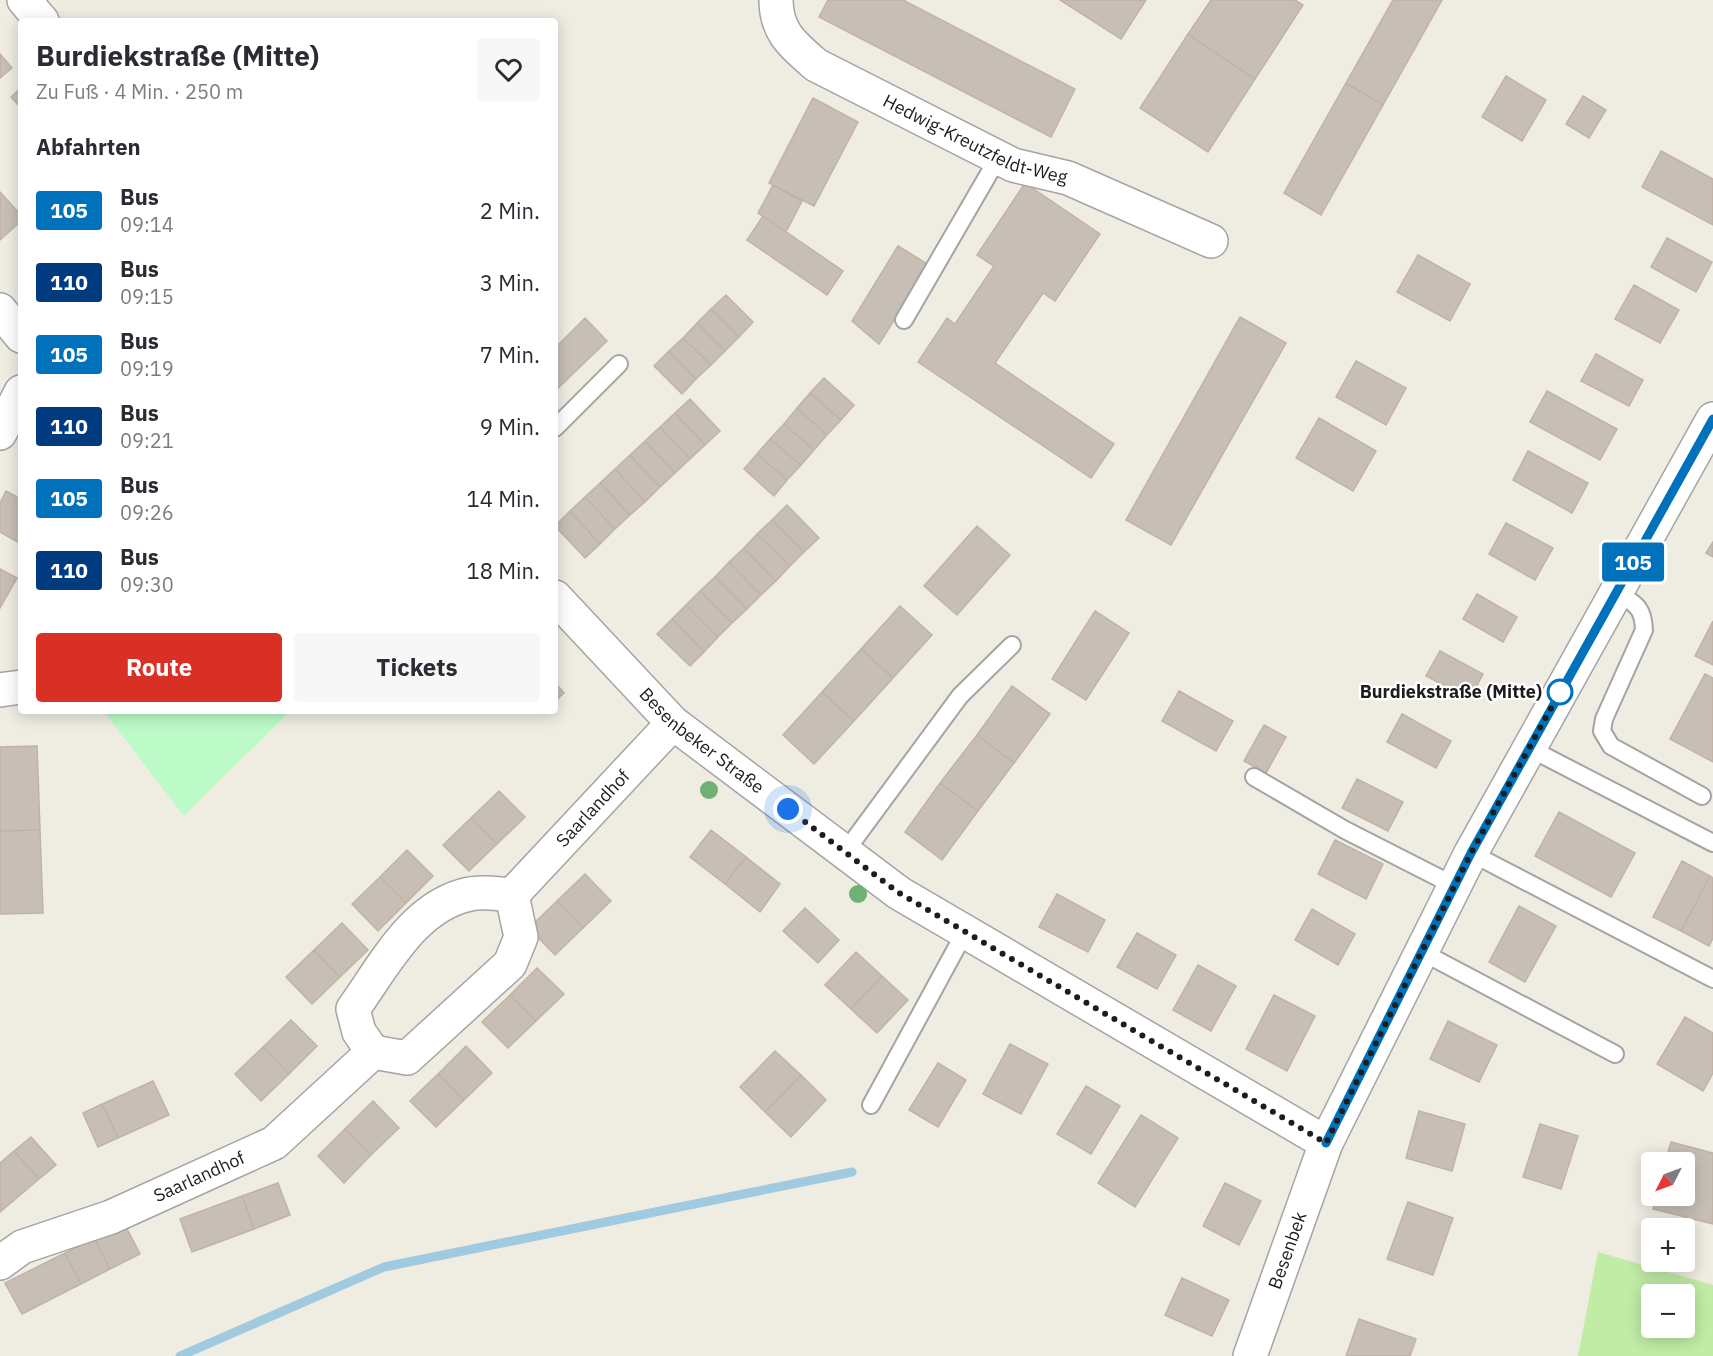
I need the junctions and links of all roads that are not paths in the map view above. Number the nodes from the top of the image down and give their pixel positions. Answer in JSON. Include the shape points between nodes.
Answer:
{"nodes":[{"id":1,"x":24,"y":0,"type":"edge"},
{"id":2,"x":776,"y":0,"type":"edge"},
{"id":3,"x":39,"y":18,"type":"edge"},
{"id":4,"x":999,"y":158,"type":"junction"},
{"id":5,"x":1211,"y":241,"type":"dead end"},
{"id":6,"x":0,"y":310,"type":"edge"},
{"id":7,"x":904,"y":320,"type":"dead end"},
{"id":8,"x":18,"y":332,"type":"edge"},
{"id":9,"x":619,"y":364,"type":"dead end"},
{"id":10,"x":18,"y":398,"type":"edge"},
{"id":11,"x":1713,"y":419,"type":"edge"},
{"id":12,"x":558,"y":425,"type":"edge"},
{"id":13,"x":0,"y":433,"type":"edge"},
{"id":14,"x":1616,"y":592,"type":"junction"},
{"id":15,"x":558,"y":600,"type":"edge"},
{"id":16,"x":1012,"y":645,"type":"dead end"},
{"id":17,"x":18,"y":687,"type":"edge"},
{"id":18,"x":0,"y":690,"type":"edge"},
{"id":19,"x":673,"y":723,"type":"junction"},
{"id":20,"x":1529,"y":748,"type":"junction"},
{"id":21,"x":1254,"y":777,"type":"dead end"},
{"id":22,"x":1702,"y":796,"type":"dead end"},
{"id":23,"x":1713,"y":843,"type":"edge"},
{"id":24,"x":845,"y":852,"type":"junction"},
{"id":25,"x":1471,"y":853,"type":"junction"},
{"id":26,"x":1455,"y":886,"type":"junction"},
{"id":27,"x":512,"y":895,"type":"junction"},
{"id":28,"x":965,"y":932,"type":"junction"},
{"id":29,"x":1422,"y":952,"type":"junction"},
{"id":30,"x":1713,"y":979,"type":"edge"},
{"id":31,"x":373,"y":1052,"type":"junction"},
{"id":32,"x":1615,"y":1054,"type":"dead end"},
{"id":33,"x":872,"y":1105,"type":"dead end"},
{"id":34,"x":1326,"y":1143,"type":"junction"},
{"id":35,"x":0,"y":1263,"type":"edge"},
{"id":36,"x":1250,"y":1356,"type":"edge"}],
"edges":[{"from":1,"to":3,"type":"street"},
{"from":2,"to":4,"type":"street","name":"Hedwig-Kreutzfeldt-Weg","via":[[776,16],[791,44],[816,65]]},
{"from":4,"to":5,"type":"street","name":"Hedwig-Kreutzfeldt-Weg","via":[[1068,178]]},
{"from":4,"to":7,"type":"lane"},
{"from":6,"to":8,"type":"street"},
{"from":9,"to":12,"type":"lane"},
{"from":10,"to":13,"type":"street"},
{"from":11,"to":14,"type":"street","name":"Besenbek"},
{"from":14,"to":20,"type":"street","name":"Besenbek"},
{"from":14,"to":22,"type":"lane","via":[[1644,615],[1644,630],[1602,731],[1611,746]]},
{"from":15,"to":19,"type":"street","name":"Besenbeker Straße"},
{"from":16,"to":24,"type":"lane","via":[[960,696]]},
{"from":17,"to":18,"type":"street"},
{"from":19,"to":24,"type":"street","name":"Besenbeker Straße"},
{"from":19,"to":27,"type":"street","name":"Saarlandhof"},
{"from":20,"to":23,"type":"lane"},
{"from":20,"to":25,"type":"street","name":"Besenbek"},
{"from":21,"to":26,"type":"lane","via":[[1345,830]]},
{"from":24,"to":28,"type":"street","name":"Besenbeker Straße","via":[[899,893]]},
{"from":25,"to":26,"type":"street","name":"Besenbek"},
{"from":25,"to":30,"type":"lane"},
{"from":26,"to":29,"type":"street","name":"Besenbek"},
{"from":27,"to":31,"type":"street","via":[[521,937],[510,964],[407,1058]]},
{"from":27,"to":31,"type":"street","via":[[472,893],[444,902],[412,927],[353,1009],[359,1032]]},
{"from":28,"to":33,"type":"lane"},
{"from":28,"to":34,"type":"street","name":"Besenbeker Straße"},
{"from":29,"to":32,"type":"lane"},
{"from":29,"to":34,"type":"street","name":"Besenbek"},
{"from":31,"to":35,"type":"street","name":"Saarlandhof","via":[[274,1143],[111,1216],[22,1246]]},
{"from":34,"to":36,"type":"street","name":"Besenbek"}]}
